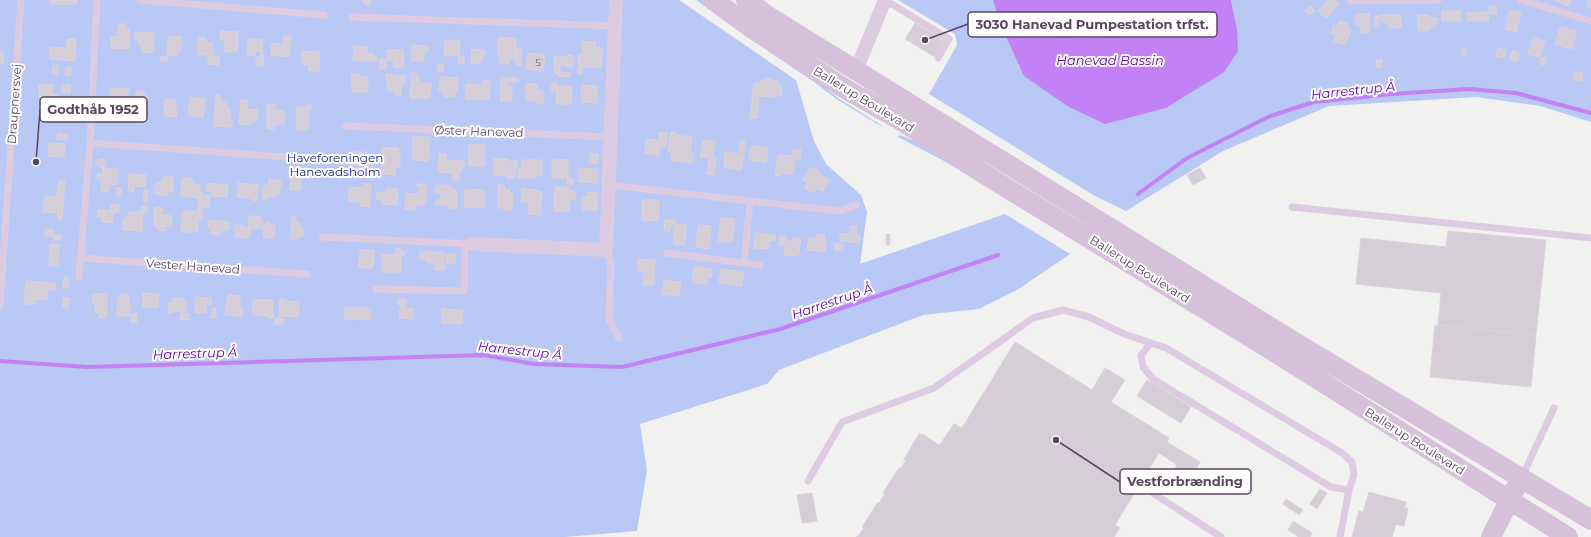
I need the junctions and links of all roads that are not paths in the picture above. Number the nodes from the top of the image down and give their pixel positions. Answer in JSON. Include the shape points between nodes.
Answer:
{"nodes":[{"id":1,"x":21,"y":0,"type":"edge"},
{"id":2,"x":97,"y":0,"type":"edge"},
{"id":3,"x":140,"y":0,"type":"edge"},
{"id":4,"x":616,"y":0,"type":"edge"},
{"id":5,"x":713,"y":0,"type":"edge"},
{"id":6,"x":746,"y":0,"type":"edge"},
{"id":7,"x":885,"y":0,"type":"edge"},
{"id":8,"x":1350,"y":0,"type":"edge"},
{"id":9,"x":1395,"y":0,"type":"edge"},
{"id":10,"x":1438,"y":0,"type":"edge"},
{"id":11,"x":1521,"y":0,"type":"edge"},
{"id":12,"x":324,"y":15,"type":"dead end"},
{"id":13,"x":352,"y":17,"type":"dead end"},
{"id":14,"x":1591,"y":21,"type":"edge"},
{"id":15,"x":616,"y":26,"type":"junction"},
{"id":16,"x":938,"y":58,"type":"dead end"},
{"id":17,"x":855,"y":70,"type":"junction"},
{"id":18,"x":346,"y":126,"type":"dead end"},
{"id":19,"x":611,"y":137,"type":"junction"},
{"id":20,"x":90,"y":143,"type":"junction"},
{"id":21,"x":314,"y":159,"type":"dead end"},
{"id":22,"x":609,"y":185,"type":"junction"},
{"id":23,"x":750,"y":201,"type":"junction"},
{"id":24,"x":856,"y":205,"type":"dead end"},
{"id":25,"x":1292,"y":207,"type":"dead end"},
{"id":26,"x":322,"y":237,"type":"dead end"},
{"id":27,"x":1591,"y":238,"type":"edge"},
{"id":28,"x":469,"y":243,"type":"junction"},
{"id":29,"x":606,"y":250,"type":"junction"},
{"id":30,"x":667,"y":253,"type":"dead end"},
{"id":31,"x":80,"y":258,"type":"junction"},
{"id":32,"x":744,"y":262,"type":"junction"},
{"id":33,"x":760,"y":265,"type":"dead end"},
{"id":34,"x":307,"y":274,"type":"dead end"},
{"id":35,"x":79,"y":277,"type":"dead end"},
{"id":36,"x":376,"y":289,"type":"dead end"},
{"id":37,"x":0,"y":305,"type":"edge"},
{"id":38,"x":619,"y":338,"type":"dead end"},
{"id":39,"x":1151,"y":343,"type":"junction"},
{"id":40,"x":1554,"y":408,"type":"dead end"},
{"id":41,"x":1522,"y":477,"type":"junction"},
{"id":42,"x":808,"y":481,"type":"dead end"},
{"id":43,"x":1349,"y":490,"type":"junction"},
{"id":44,"x":1154,"y":494,"type":"dead end"},
{"id":45,"x":1509,"y":500,"type":"junction"},
{"id":46,"x":1591,"y":520,"type":"edge"},
{"id":47,"x":1221,"y":537,"type":"edge"},
{"id":48,"x":1340,"y":537,"type":"edge"},
{"id":49,"x":1491,"y":537,"type":"edge"},
{"id":50,"x":1568,"y":537,"type":"edge"}],
"edges":[{"from":1,"to":37,"type":"lane","name":"Draupnersvej"},
{"from":2,"to":20,"type":"lane"},
{"from":3,"to":12,"type":"lane"},
{"from":4,"to":15,"type":"street"},
{"from":5,"to":45,"type":"street","name":"Ballerup Boulevard","via":[[847,90],[900,120]]},
{"from":6,"to":17,"type":"street","name":"Ballerup Boulevard"},
{"from":7,"to":16,"type":"lane","via":[[949,39]]},
{"from":7,"to":17,"type":"street"},
{"from":8,"to":9,"type":"lane"},
{"from":9,"to":10,"type":"lane"},
{"from":11,"to":14,"type":"lane"},
{"from":13,"to":15,"type":"lane"},
{"from":15,"to":19,"type":"street"},
{"from":17,"to":41,"type":"street","name":"Ballerup Boulevard","via":[[1288,338]]},
{"from":18,"to":19,"type":"lane","name":"Øster Hanevad"},
{"from":19,"to":22,"type":"street"},
{"from":20,"to":21,"type":"lane"},
{"from":20,"to":31,"type":"lane"},
{"from":22,"to":23,"type":"lane"},
{"from":22,"to":29,"type":"street"},
{"from":23,"to":24,"type":"lane","via":[[839,211]]},
{"from":23,"to":32,"type":"lane"},
{"from":25,"to":27,"type":"lane"},
{"from":26,"to":28,"type":"lane"},
{"from":28,"to":29,"type":"street"},
{"from":28,"to":36,"type":"lane","via":[[464,291]]},
{"from":29,"to":38,"type":"lane","via":[[611,262],[609,319]]},
{"from":30,"to":32,"type":"lane"},
{"from":31,"to":34,"type":"lane","name":"Vester Hanevad"},
{"from":31,"to":35,"type":"lane"},
{"from":32,"to":33,"type":"lane"},
{"from":39,"to":42,"type":"lane","via":[[1124,334],[1089,317],[1063,310],[1033,318],[934,388],[842,422]]},
{"from":39,"to":43,"type":"lane","via":[[1166,348],[1342,453],[1352,462],[1354,475]]},
{"from":39,"to":43,"type":"lane","via":[[1141,355],[1143,367],[1153,379],[1331,488]]},
{"from":40,"to":41,"type":"lane"},
{"from":41,"to":45,"type":"street"},
{"from":41,"to":46,"type":"street","name":"Ballerup Boulevard"},
{"from":43,"to":48,"type":"lane"},
{"from":44,"to":47,"type":"lane"},
{"from":45,"to":49,"type":"street"},
{"from":45,"to":50,"type":"street","name":"Ballerup Boulevard"}]}
